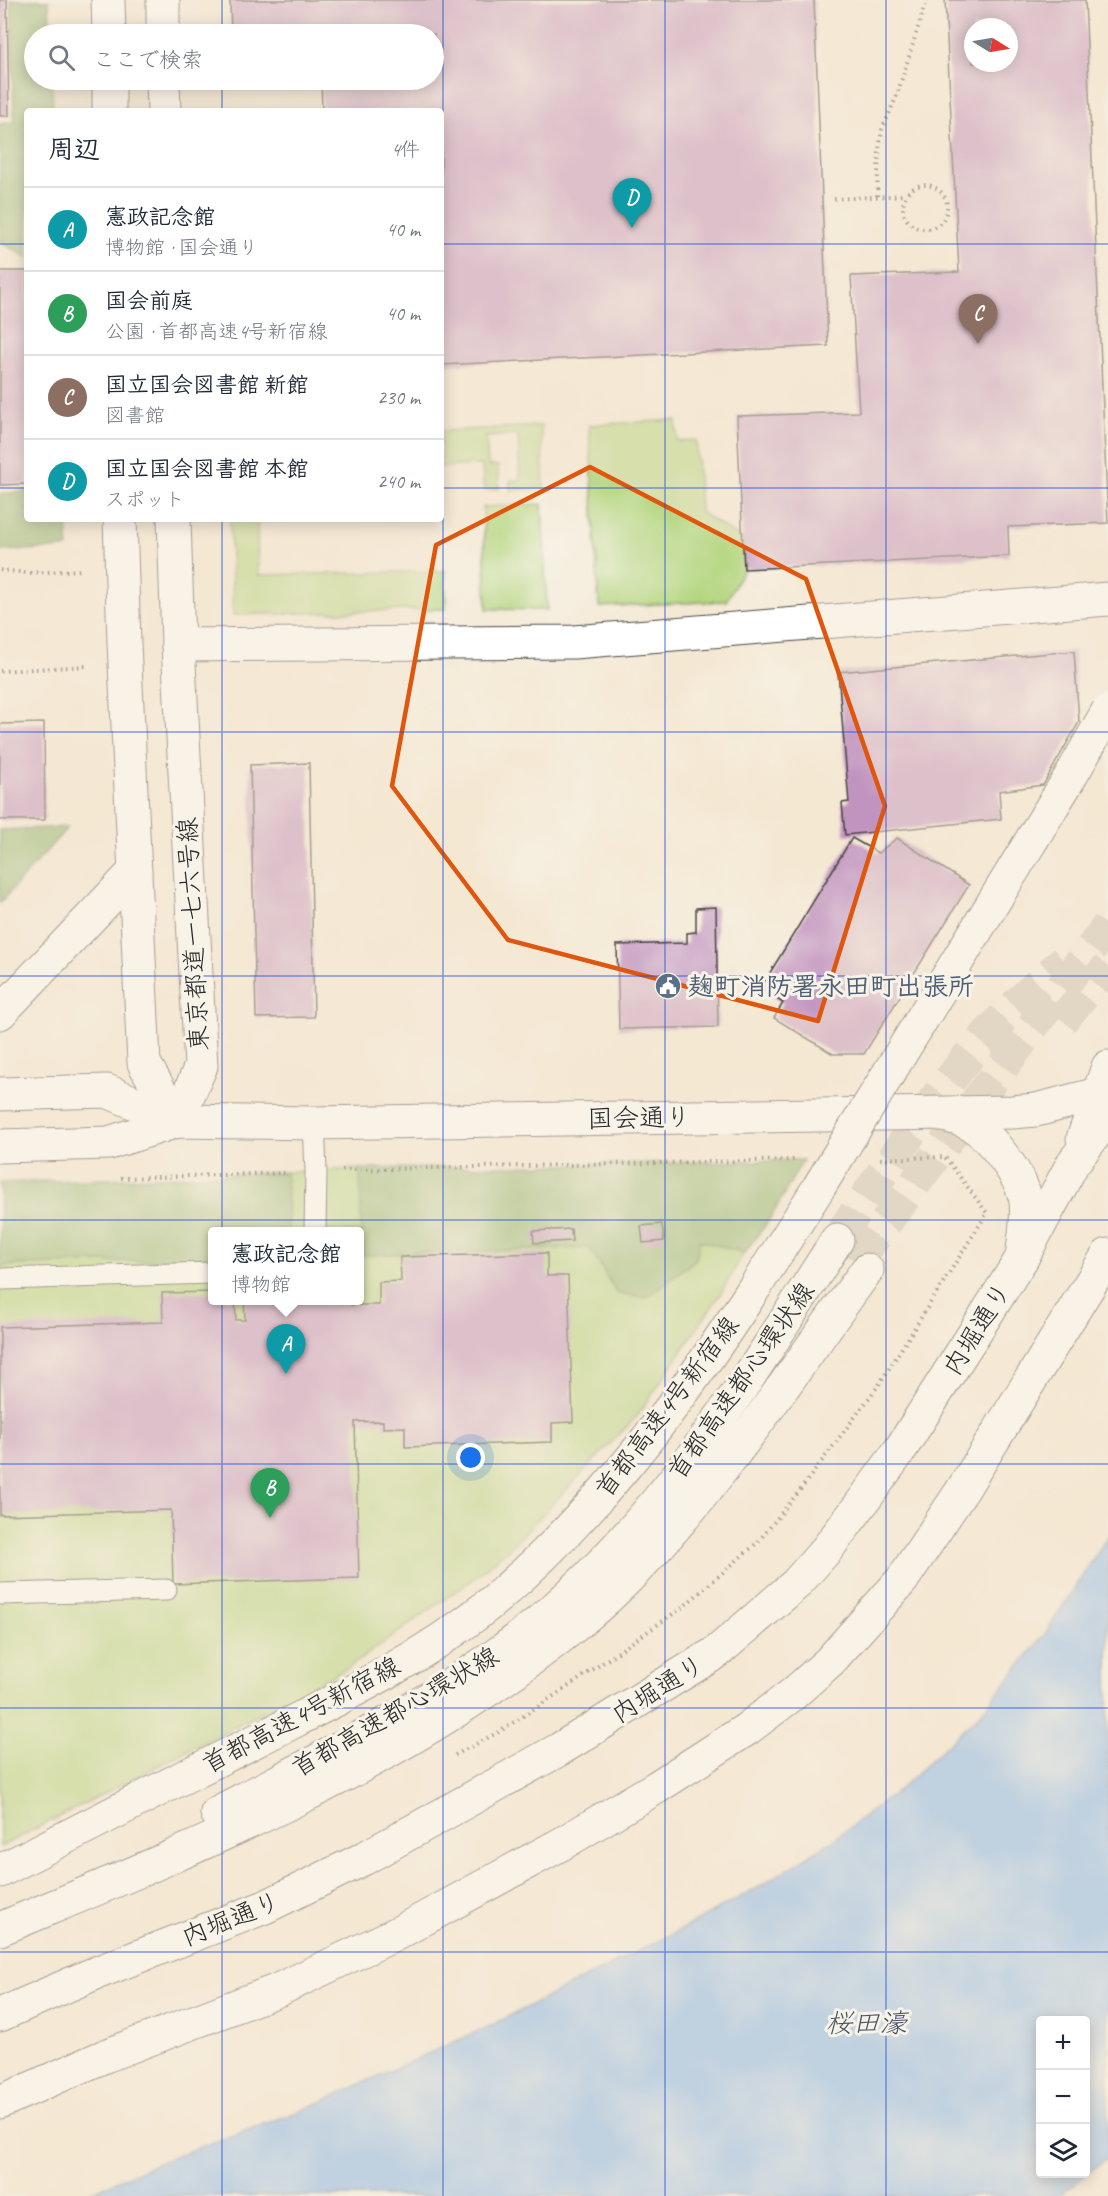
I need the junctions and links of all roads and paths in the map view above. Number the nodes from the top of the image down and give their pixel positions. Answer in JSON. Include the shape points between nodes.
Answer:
{"nodes":[{"id":1,"x":108,"y":0,"type":"edge"},
{"id":2,"x":163,"y":0,"type":"edge"},
{"id":3,"x":925,"y":5,"type":"dead end"},
{"id":4,"x":109,"y":24,"type":"edge"},
{"id":5,"x":163,"y":24,"type":"edge"},
{"id":6,"x":109,"y":90,"type":"edge"},
{"id":7,"x":163,"y":90,"type":"edge"},
{"id":8,"x":110,"y":108,"type":"edge"},
{"id":9,"x":164,"y":108,"type":"edge"},
{"id":10,"x":906,"y":195,"type":"junction"},
{"id":11,"x":877,"y":196,"type":"junction"},
{"id":12,"x":834,"y":200,"type":"dead end"},
{"id":13,"x":120,"y":522,"type":"edge"},
{"id":14,"x":174,"y":522,"type":"edge"},
{"id":15,"x":0,"y":570,"type":"edge"},
{"id":16,"x":83,"y":570,"type":"dead end"},
{"id":17,"x":1108,"y":599,"type":"edge"},
{"id":18,"x":178,"y":645,"type":"junction"},
{"id":19,"x":87,"y":666,"type":"dead end"},
{"id":20,"x":0,"y":671,"type":"edge"},
{"id":21,"x":1108,"y":711,"type":"edge"},
{"id":22,"x":135,"y":871,"type":"junction"},
{"id":23,"x":0,"y":1013,"type":"edge"},
{"id":24,"x":1106,"y":1084,"type":"edge"},
{"id":25,"x":0,"y":1094,"type":"edge"},
{"id":26,"x":933,"y":1112,"type":"junction"},
{"id":27,"x":177,"y":1121,"type":"junction"},
{"id":28,"x":314,"y":1124,"type":"junction"},
{"id":29,"x":0,"y":1146,"type":"edge"},
{"id":30,"x":945,"y":1157,"type":"dead end"},
{"id":31,"x":874,"y":1159,"type":"dead end"},
{"id":32,"x":803,"y":1160,"type":"dead end"},
{"id":33,"x":316,"y":1171,"type":"junction"},
{"id":34,"x":114,"y":1178,"type":"dead end"},
{"id":35,"x":315,"y":1227,"type":"edge"},
{"id":36,"x":1108,"y":1255,"type":"edge"},
{"id":37,"x":1022,"y":1258,"type":"junction"},
{"id":38,"x":208,"y":1273,"type":"edge"},
{"id":39,"x":0,"y":1279,"type":"edge"},
{"id":40,"x":166,"y":1590,"type":"dead end"},
{"id":41,"x":0,"y":1594,"type":"edge"},
{"id":42,"x":0,"y":1871,"type":"edge"},
{"id":43,"x":0,"y":1905,"type":"edge"},
{"id":44,"x":0,"y":1929,"type":"edge"},
{"id":45,"x":0,"y":2015,"type":"edge"},
{"id":46,"x":0,"y":2102,"type":"edge"}],
"edges":[{"from":1,"to":4,"type":"main road"},
{"from":2,"to":5,"type":"main road"},
{"from":3,"to":11,"type":"path","via":[[882,130]]},
{"from":6,"to":8,"type":"main road"},
{"from":7,"to":9,"type":"main road"},
{"from":10,"to":10,"type":"path","via":[[903,210],[909,223],[921,230],[941,223],[947,209],[939,190],[917,186]]},
{"from":10,"to":11,"type":"path"},
{"from":11,"to":12,"type":"path"},
{"from":13,"to":22,"type":"main road"},
{"from":14,"to":18,"type":"main road","name":"東京都道一七六号線"},
{"from":15,"to":16,"type":"path"},
{"from":17,"to":18,"type":"main road","via":[[574,642]]},
{"from":18,"to":27,"type":"main road","name":"東京都道一七六号線","via":[[201,1066]]},
{"from":19,"to":20,"type":"path"},
{"from":21,"to":42,"type":"main road","name":"首都高速4号新宿線","bridge":true,"via":[[728,1329],[639,1450],[592,1505],[506,1590],[447,1635],[321,1707]]},
{"from":22,"to":23,"type":"main road"},
{"from":22,"to":27,"type":"main road","via":[[144,1063]]},
{"from":24,"to":26,"type":"main road","name":"国会通り","via":[[1036,1110]]},
{"from":24,"to":37,"type":"main road","name":"内堀通り","via":[[1073,1163]]},
{"from":25,"to":27,"type":"main road","name":"国会通り","via":[[107,1091]]},
{"from":26,"to":28,"type":"main road","name":"国会通り"},
{"from":26,"to":37,"type":"main road","via":[[972,1125],[1007,1162],[1026,1200]]},
{"from":27,"to":28,"type":"main road","name":"国会通り"},
{"from":27,"to":29,"type":"main road","name":"国会通り","via":[[109,1143]]},
{"from":28,"to":33,"type":"lane"},
{"from":30,"to":31,"type":"path"},
{"from":32,"to":33,"type":"path"},
{"from":33,"to":34,"type":"path"},
{"from":33,"to":35,"type":"lane"},
{"from":36,"to":46,"type":"main road","via":[[902,1580],[830,1661],[793,1694],[657,1787],[564,1843],[396,1934],[278,1990],[105,2056]]},
{"from":37,"to":45,"type":"main road","name":"内堀通り","via":[[900,1450],[833,1541],[795,1584],[717,1652],[560,1749],[363,1859],[265,1907],[91,1974]]},
{"from":38,"to":39,"type":"lane"},
{"from":40,"to":41,"type":"lane"},
{"from":43,"to":44,"type":"main road","name":"首都高速都心環状線","via":[[96,1872],[158,1845],[384,1725],[501,1651],[553,1609],[649,1511],[755,1368],[854,1257],[750,1429],[678,1524],[583,1619],[484,1693],[336,1781],[180,1854]]}]}
